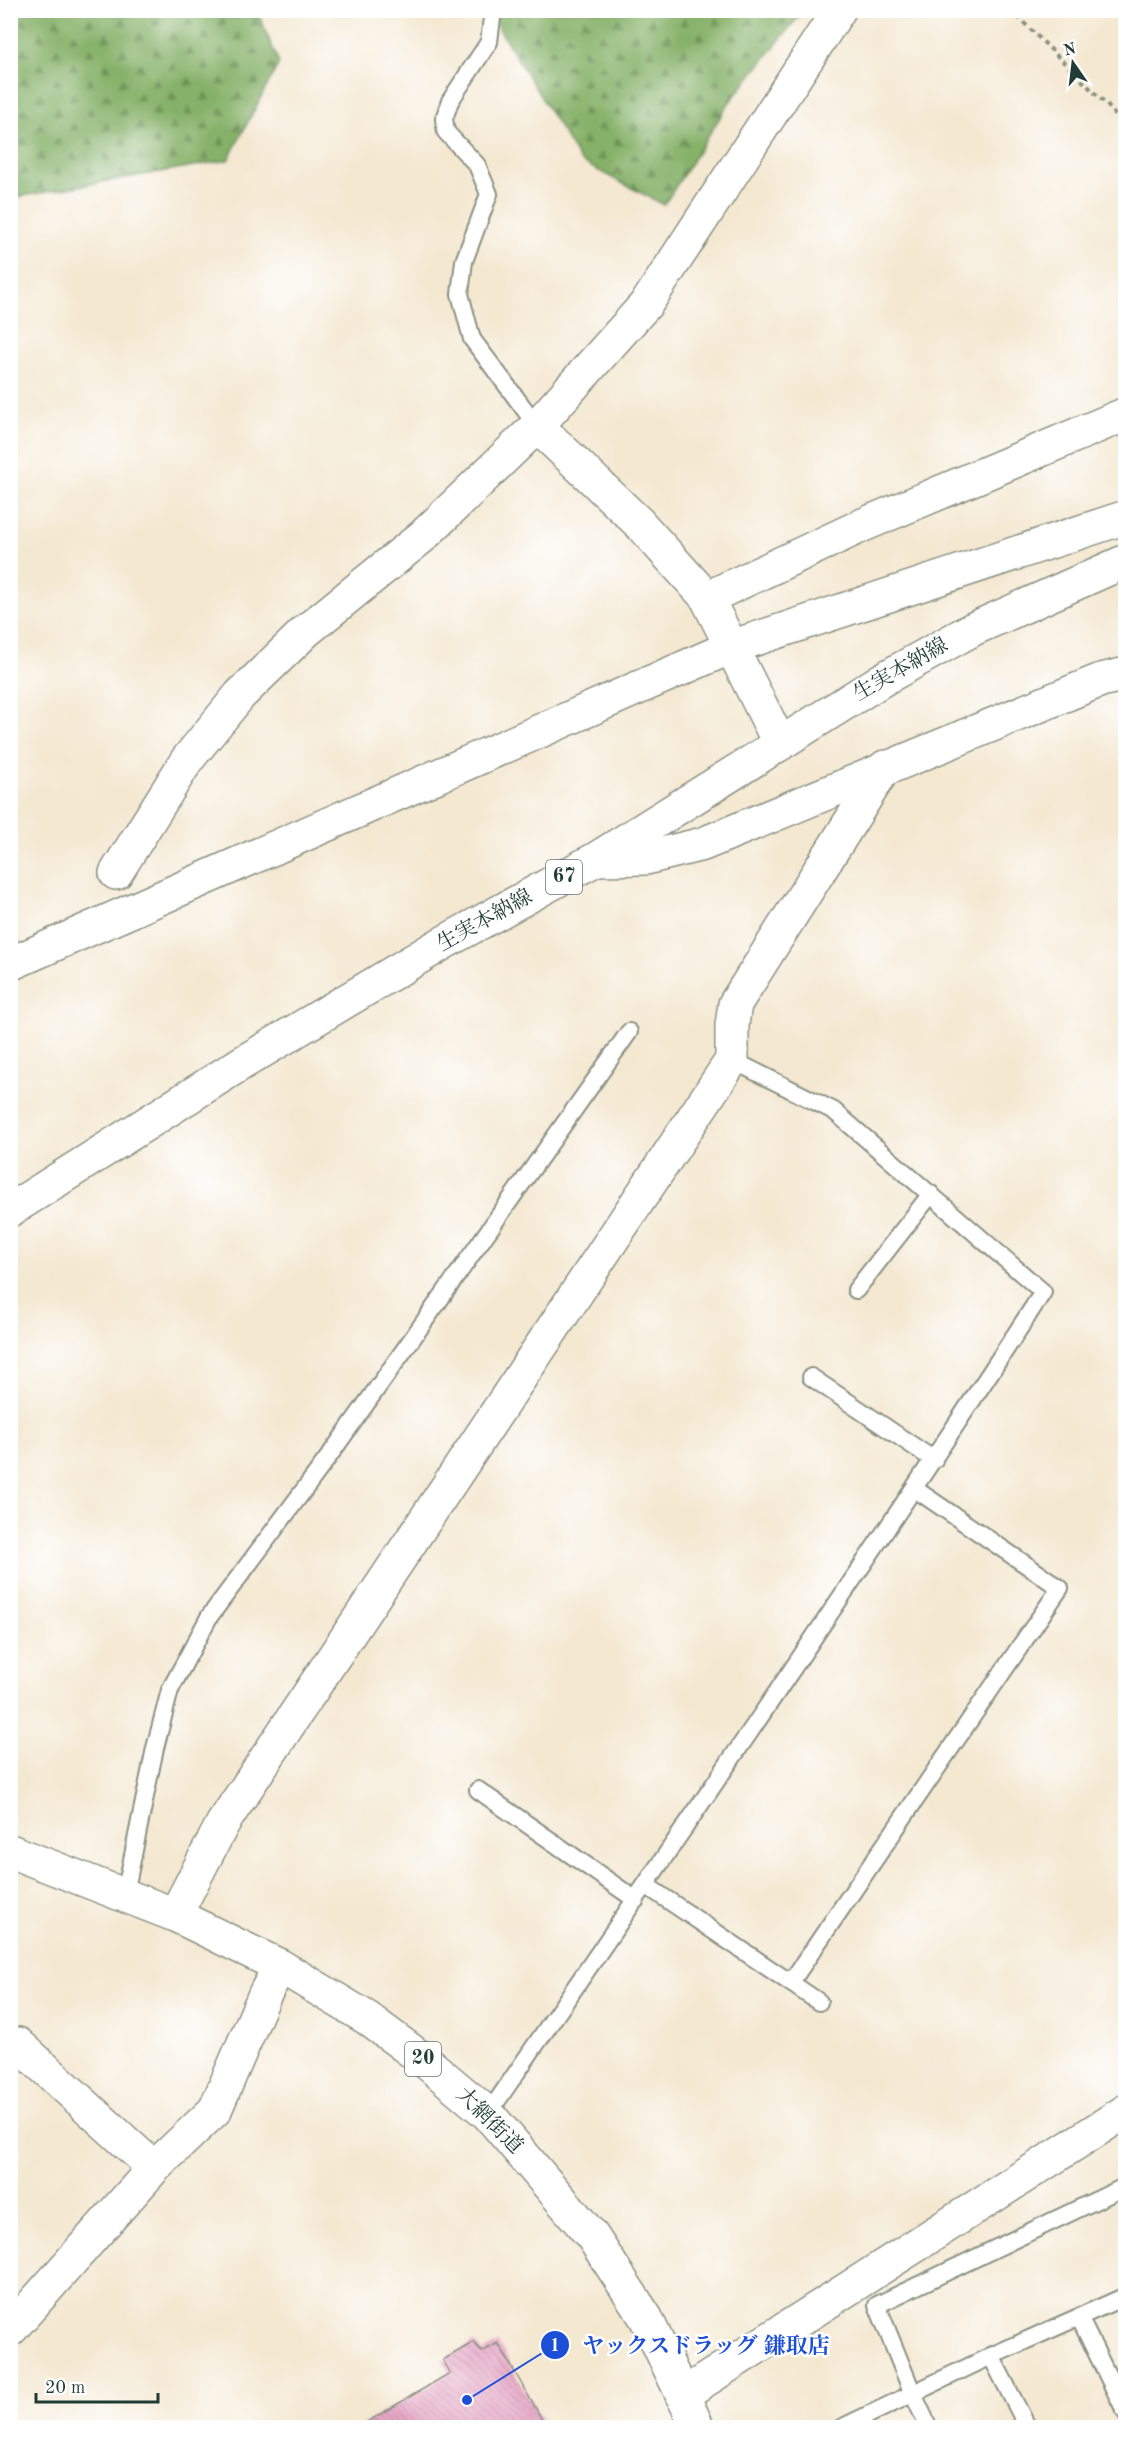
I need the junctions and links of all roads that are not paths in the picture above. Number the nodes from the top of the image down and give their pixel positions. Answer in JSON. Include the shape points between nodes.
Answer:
{"nodes":[{"id":1,"x":493,"y":10,"type":"edge"},
{"id":2,"x":838,"y":10,"type":"edge"},
{"id":3,"x":1125,"y":414,"type":"edge"},
{"id":4,"x":537,"y":426,"type":"junction"},
{"id":5,"x":1125,"y":517,"type":"edge"},
{"id":6,"x":1125,"y":561,"type":"edge"},
{"id":7,"x":707,"y":598,"type":"junction"},
{"id":8,"x":731,"y":647,"type":"junction"},
{"id":9,"x":1125,"y":674,"type":"edge"},
{"id":10,"x":780,"y":744,"type":"junction"},
{"id":11,"x":885,"y":767,"type":"junction"},
{"id":12,"x":596,"y":859,"type":"junction"},
{"id":13,"x":116,"y":873,"type":"dead end"},
{"id":14,"x":10,"y":964,"type":"edge"},
{"id":15,"x":629,"y":1032,"type":"dead end"},
{"id":16,"x":732,"y":1060,"type":"junction"},
{"id":17,"x":931,"y":1194,"type":"junction"},
{"id":18,"x":10,"y":1210,"type":"edge"},
{"id":19,"x":856,"y":1290,"type":"dead end"},
{"id":20,"x":811,"y":1377,"type":"dead end"},
{"id":21,"x":934,"y":1460,"type":"junction"},
{"id":22,"x":915,"y":1489,"type":"junction"},
{"id":23,"x":478,"y":1790,"type":"dead end"},
{"id":24,"x":10,"y":1851,"type":"edge"},
{"id":25,"x":647,"y":1886,"type":"junction"},
{"id":26,"x":124,"y":1894,"type":"junction"},
{"id":27,"x":636,"y":1900,"type":"junction"},
{"id":28,"x":175,"y":1915,"type":"junction"},
{"id":29,"x":280,"y":1966,"type":"junction"},
{"id":30,"x":790,"y":1982,"type":"junction"},
{"id":31,"x":819,"y":2002,"type":"dead end"},
{"id":32,"x":10,"y":2052,"type":"edge"},
{"id":33,"x":1125,"y":2110,"type":"edge"},
{"id":34,"x":488,"y":2114,"type":"junction"},
{"id":35,"x":154,"y":2168,"type":"junction"},
{"id":36,"x":1125,"y":2190,"type":"edge"},
{"id":37,"x":1125,"y":2295,"type":"edge"},
{"id":38,"x":1079,"y":2317,"type":"junction"},
{"id":39,"x":10,"y":2330,"type":"edge"},
{"id":40,"x":991,"y":2356,"type":"junction"},
{"id":41,"x":912,"y":2394,"type":"junction"},
{"id":42,"x":682,"y":2395,"type":"junction"},
{"id":43,"x":1125,"y":2413,"type":"edge"},
{"id":44,"x":698,"y":2427,"type":"edge"},
{"id":45,"x":841,"y":2427,"type":"edge"},
{"id":46,"x":929,"y":2427,"type":"edge"},
{"id":47,"x":1028,"y":2427,"type":"edge"}],
"edges":[{"from":1,"to":4,"type":"lane","via":[[489,42],[450,101],[444,120],[446,132],[477,165],[489,194],[464,261],[460,294],[472,339]]},
{"from":2,"to":4,"type":"street","via":[[647,303]]},
{"from":3,"to":7,"type":"street","via":[[863,525]]},
{"from":4,"to":7,"type":"street","via":[[639,522]]},
{"from":4,"to":13,"type":"street","via":[[423,536],[306,631],[240,695],[187,760]]},
{"from":5,"to":8,"type":"street"},
{"from":6,"to":10,"type":"street","name":"生実本納線","number":"67","via":[[974,629],[885,678]]},
{"from":7,"to":8,"type":"street"},
{"from":8,"to":10,"type":"street"},
{"from":8,"to":14,"type":"street"},
{"from":9,"to":11,"type":"street","via":[[1101,680]]},
{"from":10,"to":12,"type":"street","name":"生実本納線","number":"67"},
{"from":11,"to":12,"type":"street","via":[[703,844],[646,858]]},
{"from":11,"to":16,"type":"street","via":[[735,1004]]},
{"from":12,"to":18,"type":"street","name":"生実本納線","number":"67","via":[[443,943],[242,1063]]},
{"from":15,"to":26,"type":"lane","via":[[327,1459],[209,1617],[170,1690]]},
{"from":16,"to":17,"type":"lane","via":[[834,1111]]},
{"from":16,"to":28,"type":"street","via":[[223,1823]]},
{"from":17,"to":19,"type":"lane"},
{"from":17,"to":21,"type":"lane","via":[[1043,1292]]},
{"from":20,"to":21,"type":"lane"},
{"from":21,"to":22,"type":"lane"},
{"from":22,"to":25,"type":"lane"},
{"from":22,"to":30,"type":"lane","via":[[1060,1588]]},
{"from":23,"to":27,"type":"lane"},
{"from":24,"to":26,"type":"street","name":"大網街道","number":"20"},
{"from":25,"to":27,"type":"lane"},
{"from":25,"to":30,"type":"lane"},
{"from":26,"to":28,"type":"street","name":"大網街道","number":"20"},
{"from":27,"to":34,"type":"lane"},
{"from":28,"to":29,"type":"street","name":"大網街道","number":"20"},
{"from":29,"to":34,"type":"street","name":"大網街道","number":"20","via":[[367,2018]]},
{"from":29,"to":35,"type":"street","via":[[215,2110]]},
{"from":30,"to":31,"type":"lane"},
{"from":32,"to":35,"type":"street","via":[[18,2044]]},
{"from":33,"to":42,"type":"street"},
{"from":34,"to":42,"type":"street","name":"大網街道","number":"20","via":[[592,2236],[646,2318]]},
{"from":35,"to":39,"type":"street"},
{"from":36,"to":41,"type":"lane","via":[[1124,2187],[877,2305]]},
{"from":37,"to":38,"type":"lane"},
{"from":38,"to":40,"type":"lane"},
{"from":38,"to":43,"type":"lane"},
{"from":40,"to":41,"type":"lane"},
{"from":40,"to":47,"type":"lane"},
{"from":41,"to":45,"type":"lane"},
{"from":41,"to":46,"type":"lane"},
{"from":42,"to":44,"type":"street","name":"大網街道","number":"20"}]}
